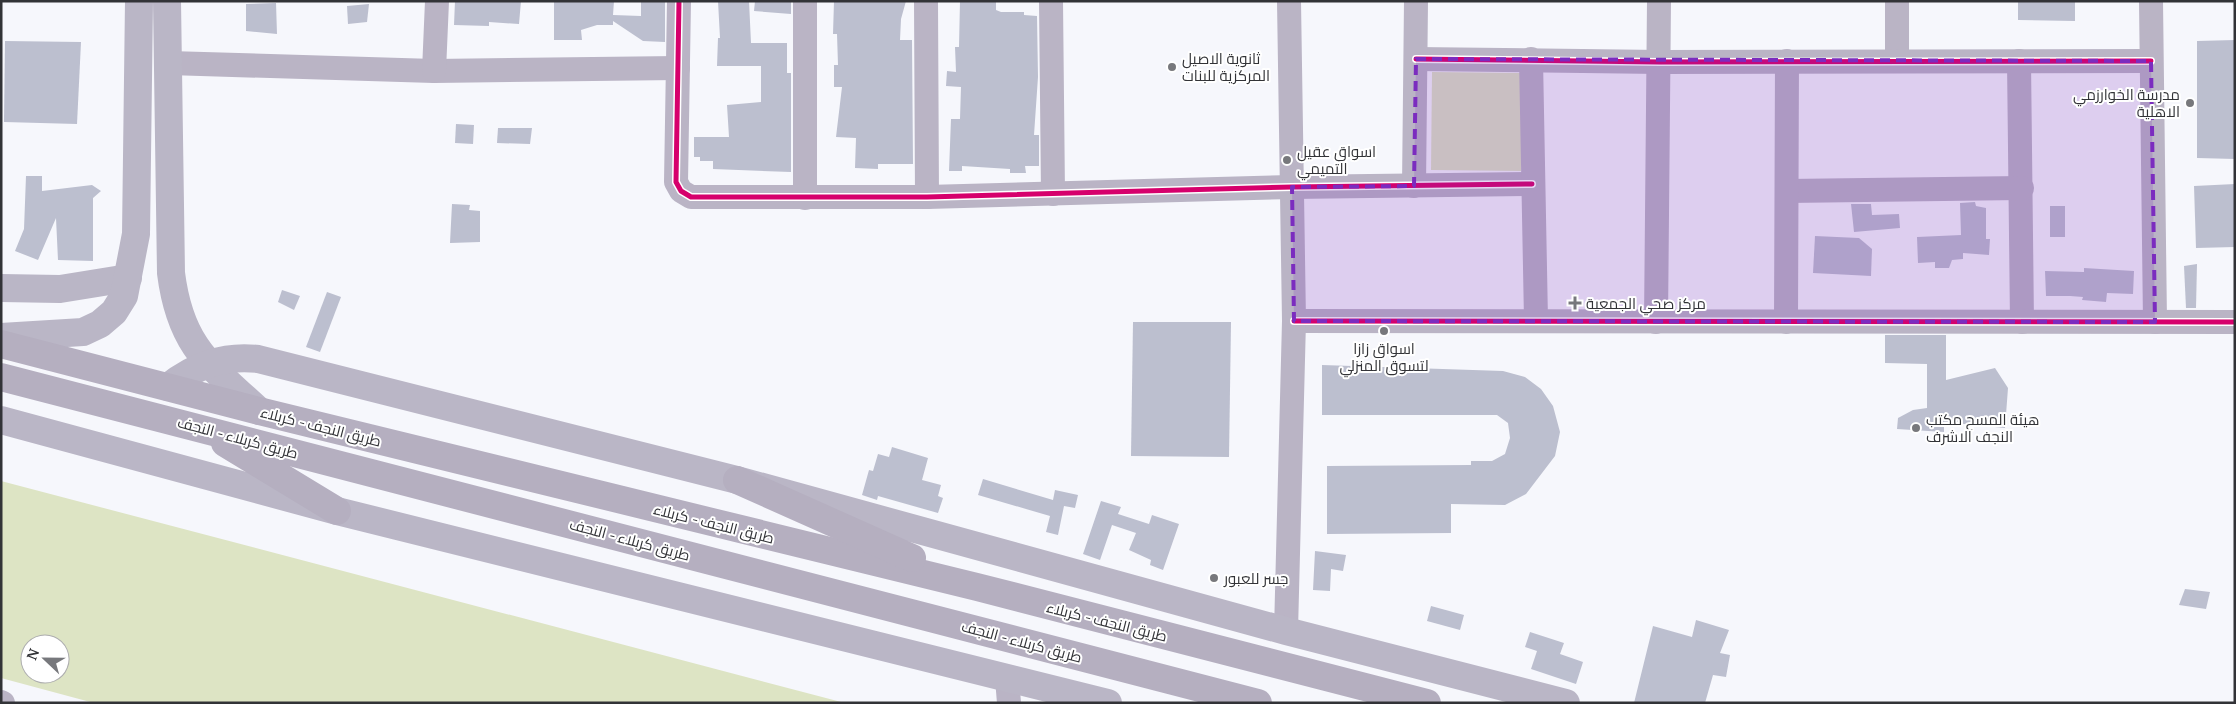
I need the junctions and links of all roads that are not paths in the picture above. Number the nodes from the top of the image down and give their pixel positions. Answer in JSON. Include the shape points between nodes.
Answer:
{"nodes":[{"id":1,"x":140,"y":1,"type":"edge"},
{"id":2,"x":167,"y":1,"type":"edge"},
{"id":3,"x":437,"y":1,"type":"edge"},
{"id":4,"x":680,"y":1,"type":"edge"},
{"id":5,"x":806,"y":1,"type":"edge"},
{"id":6,"x":926,"y":1,"type":"edge"},
{"id":7,"x":1051,"y":1,"type":"edge"},
{"id":8,"x":1289,"y":1,"type":"edge"},
{"id":9,"x":1416,"y":1,"type":"edge"},
{"id":10,"x":1659,"y":1,"type":"edge"},
{"id":11,"x":1897,"y":1,"type":"edge"},
{"id":12,"x":2151,"y":1,"type":"edge"},
{"id":13,"x":1416,"y":59,"type":"junction"},
{"id":14,"x":1531,"y":59,"type":"junction"},
{"id":15,"x":1787,"y":60,"type":"junction"},
{"id":16,"x":1897,"y":61,"type":"junction"},
{"id":17,"x":2019,"y":61,"type":"junction"},
{"id":18,"x":1660,"y":62,"type":"junction"},
{"id":19,"x":2151,"y":62,"type":"junction"},
{"id":20,"x":168,"y":64,"type":"junction"},
{"id":21,"x":678,"y":68,"type":"junction"},
{"id":22,"x":434,"y":71,"type":"junction"},
{"id":23,"x":1532,"y":184,"type":"junction"},
{"id":24,"x":1414,"y":186,"type":"junction"},
{"id":25,"x":1292,"y":187,"type":"junction"},
{"id":26,"x":2022,"y":188,"type":"junction"},
{"id":27,"x":1788,"y":190,"type":"junction"},
{"id":28,"x":1053,"y":194,"type":"junction"},
{"id":29,"x":927,"y":197,"type":"junction"},
{"id":30,"x":804,"y":198,"type":"junction"},
{"id":31,"x":136,"y":234,"type":"junction"},
{"id":32,"x":170,"y":239,"type":"junction"},
{"id":33,"x":128,"y":278,"type":"junction"},
{"id":34,"x":1,"y":288,"type":"edge"},
{"id":35,"x":1536,"y":320,"type":"junction"},
{"id":36,"x":1294,"y":321,"type":"junction"},
{"id":37,"x":1656,"y":322,"type":"junction"},
{"id":38,"x":1786,"y":322,"type":"junction"},
{"id":39,"x":2022,"y":322,"type":"junction"},
{"id":40,"x":2155,"y":322,"type":"junction"},
{"id":41,"x":2235,"y":322,"type":"edge"},
{"id":42,"x":1,"y":337,"type":"edge"},
{"id":43,"x":1,"y":344,"type":"edge"},
{"id":44,"x":208,"y":363,"type":"junction"},
{"id":45,"x":1,"y":377,"type":"edge"},
{"id":46,"x":168,"y":387,"type":"junction"},
{"id":47,"x":259,"y":411,"type":"junction"},
{"id":48,"x":1,"y":420,"type":"edge"},
{"id":49,"x":200,"y":427,"type":"junction"},
{"id":50,"x":737,"y":480,"type":"junction"},
{"id":51,"x":337,"y":511,"type":"junction"},
{"id":52,"x":977,"y":587,"type":"junction"},
{"id":53,"x":1286,"y":631,"type":"junction"},
{"id":54,"x":1008,"y":690,"type":"edge"},
{"id":55,"x":1060,"y":697,"type":"edge"},
{"id":56,"x":1108,"y":703,"type":"edge"},
{"id":57,"x":1258,"y":703,"type":"edge"},
{"id":58,"x":1427,"y":703,"type":"edge"},
{"id":59,"x":1566,"y":703,"type":"edge"}],
"edges":[{"from":1,"to":31,"type":"main road"},
{"from":2,"to":20,"type":"main road"},
{"from":3,"to":22,"type":"street"},
{"from":4,"to":21,"type":"street"},
{"from":5,"to":30,"type":"street"},
{"from":6,"to":29,"type":"street"},
{"from":7,"to":28,"type":"street"},
{"from":8,"to":25,"type":"street"},
{"from":9,"to":13,"type":"street"},
{"from":10,"to":18,"type":"street"},
{"from":11,"to":16,"type":"street"},
{"from":12,"to":19,"type":"street"},
{"from":13,"to":14,"type":"street"},
{"from":13,"to":24,"type":"street"},
{"from":14,"to":18,"type":"street"},
{"from":14,"to":23,"type":"street"},
{"from":15,"to":16,"type":"street"},
{"from":15,"to":18,"type":"street"},
{"from":15,"to":27,"type":"street"},
{"from":16,"to":17,"type":"street"},
{"from":17,"to":19,"type":"street"},
{"from":17,"to":26,"type":"street"},
{"from":18,"to":37,"type":"street"},
{"from":19,"to":40,"type":"street"},
{"from":20,"to":22,"type":"street"},
{"from":20,"to":32,"type":"main road"},
{"from":21,"to":22,"type":"street"},
{"from":21,"to":30,"type":"street","via":[[676,182],[681,192],[702,198]]},
{"from":23,"to":24,"type":"street"},
{"from":23,"to":35,"type":"street"},
{"from":24,"to":25,"type":"street"},
{"from":25,"to":28,"type":"street"},
{"from":25,"to":36,"type":"street"},
{"from":26,"to":27,"type":"street"},
{"from":26,"to":39,"type":"street"},
{"from":27,"to":38,"type":"street"},
{"from":28,"to":29,"type":"street"},
{"from":29,"to":30,"type":"street"},
{"from":31,"to":32,"type":"main road","via":[[141,248],[155,253],[162,251]]},
{"from":31,"to":33,"type":"main road"},
{"from":32,"to":44,"type":"main road","via":[[174,298],[190,341]]},
{"from":33,"to":34,"type":"main road","via":[[60,289]]},
{"from":33,"to":42,"type":"main road","via":[[124,296],[114,312],[83,332]]},
{"from":35,"to":36,"type":"street"},
{"from":35,"to":37,"type":"street"},
{"from":36,"to":53,"type":"street"},
{"from":37,"to":38,"type":"street"},
{"from":38,"to":39,"type":"street"},
{"from":39,"to":40,"type":"street"},
{"from":40,"to":41,"type":"street"},
{"from":43,"to":46,"type":"highway","name":"طريق النجف - کربلاء"},
{"from":44,"to":46,"type":"main road"},
{"from":44,"to":47,"type":"main road"},
{"from":44,"to":50,"type":"main road","via":[[240,357],[258,359]]},
{"from":45,"to":49,"type":"highway","name":"طريق کربلاء - النجف"},
{"from":46,"to":47,"type":"highway","name":"طريق النجف - کربلاء"},
{"from":47,"to":52,"type":"highway","name":"طريق النجف - کربلاء"},
{"from":48,"to":51,"type":"main road"},
{"from":49,"to":51,"type":"highway"},
{"from":49,"to":57,"type":"highway","name":"طريق کربلاء - النجف"},
{"from":50,"to":52,"type":"highway"},
{"from":50,"to":53,"type":"main road"},
{"from":51,"to":54,"type":"main road"},
{"from":52,"to":58,"type":"highway","name":"طريق النجف - کربلاء"},
{"from":53,"to":59,"type":"main road"},
{"from":54,"to":55,"type":"main road"},
{"from":55,"to":56,"type":"main road"}]}
